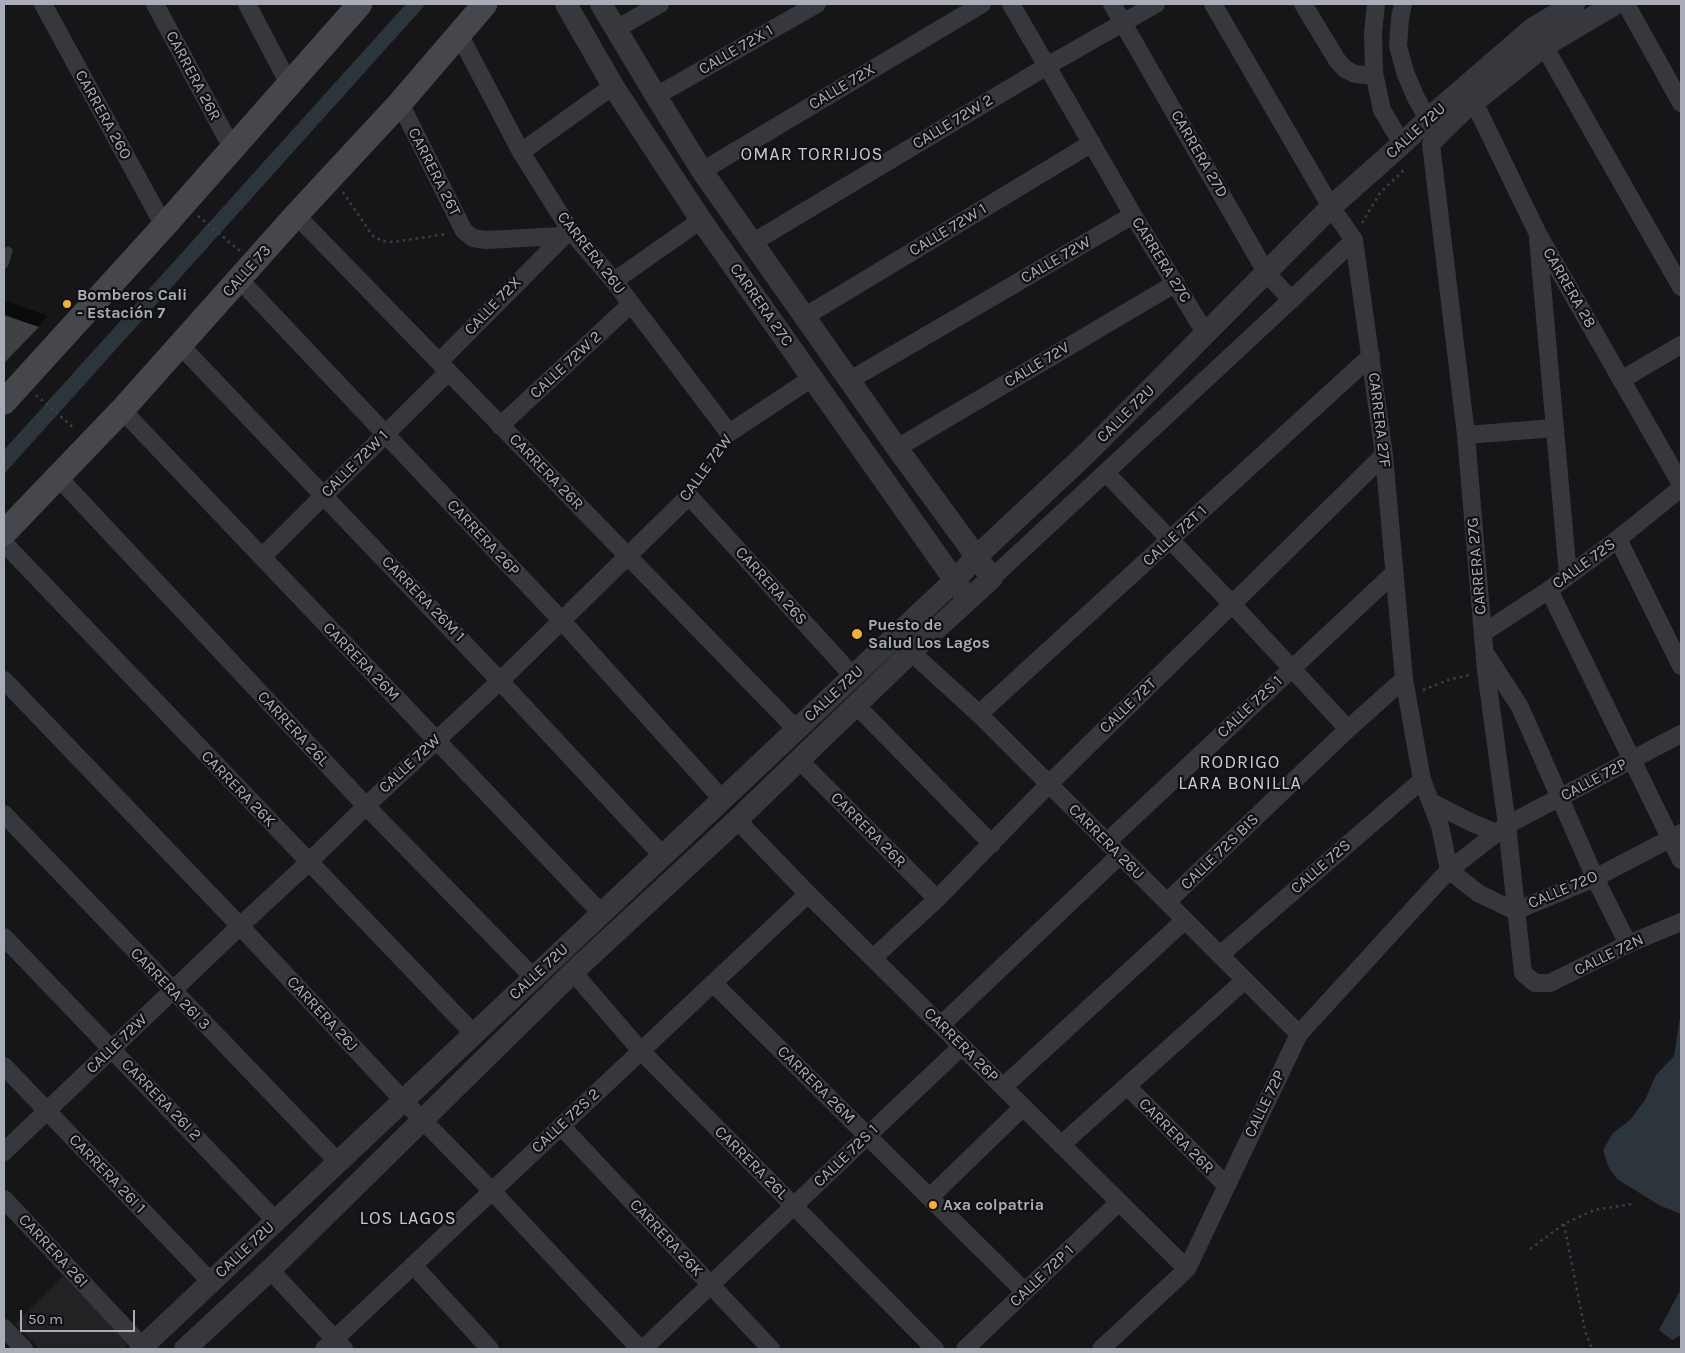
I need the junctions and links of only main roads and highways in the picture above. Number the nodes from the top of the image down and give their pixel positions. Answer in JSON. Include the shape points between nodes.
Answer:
{"nodes":[{"id":1,"x":485,"y":4,"type":"edge"},
{"id":2,"x":352,"y":8,"type":"edge"},
{"id":3,"x":14,"y":395,"type":"edge"},
{"id":4,"x":4,"y":533,"type":"edge"}],
"edges":[{"from":1,"to":4,"type":"main road","name":"CALLE 73","via":[[400,103],[122,410]]},
{"from":2,"to":3,"type":"main road","via":[[289,84]]}]}
